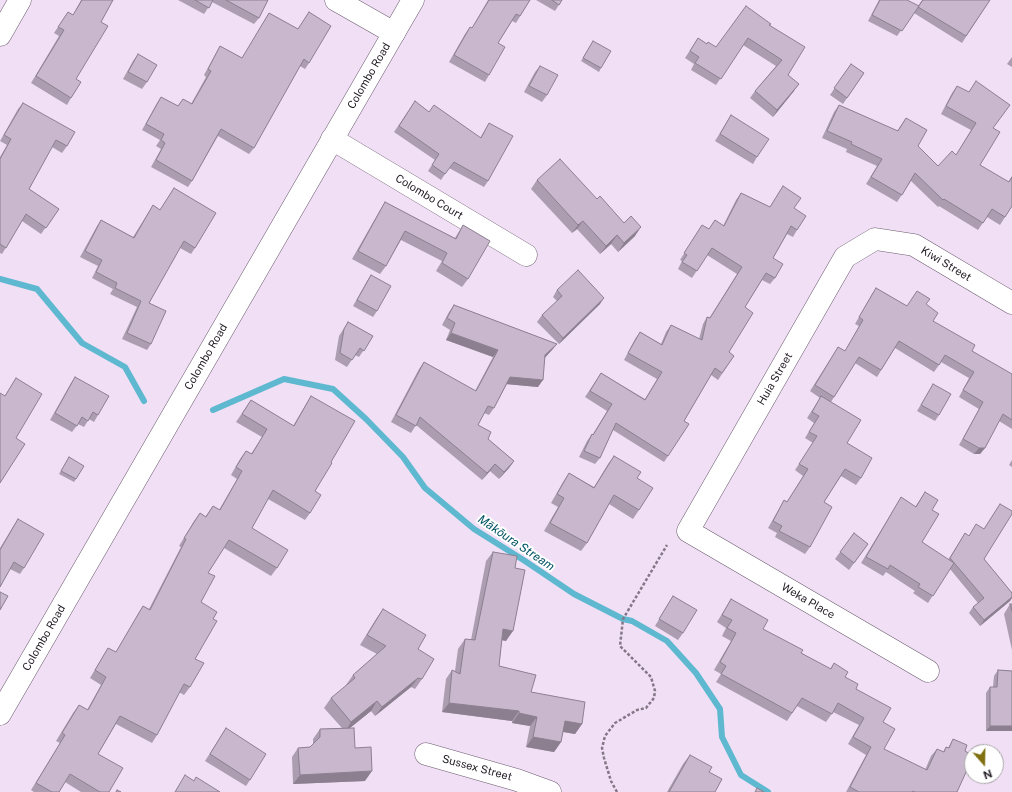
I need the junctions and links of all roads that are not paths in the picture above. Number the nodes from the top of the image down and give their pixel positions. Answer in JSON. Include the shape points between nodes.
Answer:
{"nodes":[{"id":1,"x":20,"y":0,"type":"edge"},
{"id":2,"x":336,"y":0,"type":"edge"},
{"id":3,"x":413,"y":0,"type":"edge"},
{"id":4,"x":394,"y":33,"type":"junction"},
{"id":5,"x":0,"y":35,"type":"edge"},
{"id":6,"x":332,"y":139,"type":"junction"},
{"id":7,"x":875,"y":239,"type":"joint"},
{"id":8,"x":526,"y":255,"type":"dead end"},
{"id":9,"x":1012,"y":303,"type":"edge"},
{"id":10,"x":688,"y":531,"type":"joint"},
{"id":11,"x":928,"y":671,"type":"dead end"},
{"id":12,"x":0,"y":714,"type":"edge"},
{"id":13,"x":426,"y":754,"type":"dead end"},
{"id":14,"x":550,"y":792,"type":"edge"}],
"edges":[{"from":1,"to":5,"type":"street"},
{"from":2,"to":4,"type":"street"},
{"from":3,"to":4,"type":"street","name":"Colombo Road"},
{"from":4,"to":6,"type":"street","name":"Colombo Road"},
{"from":6,"to":8,"type":"street","name":"Colombo Court"},
{"from":6,"to":12,"type":"street","name":"Colombo Road"},
{"from":7,"to":9,"type":"street","name":"Kiwi Street","via":[[914,245]]},
{"from":7,"to":10,"type":"street","name":"Huia Street","via":[[845,257]]},
{"from":10,"to":11,"type":"street","name":"Weka Place"},
{"from":13,"to":14,"type":"street","name":"Sussex Street"}]}
